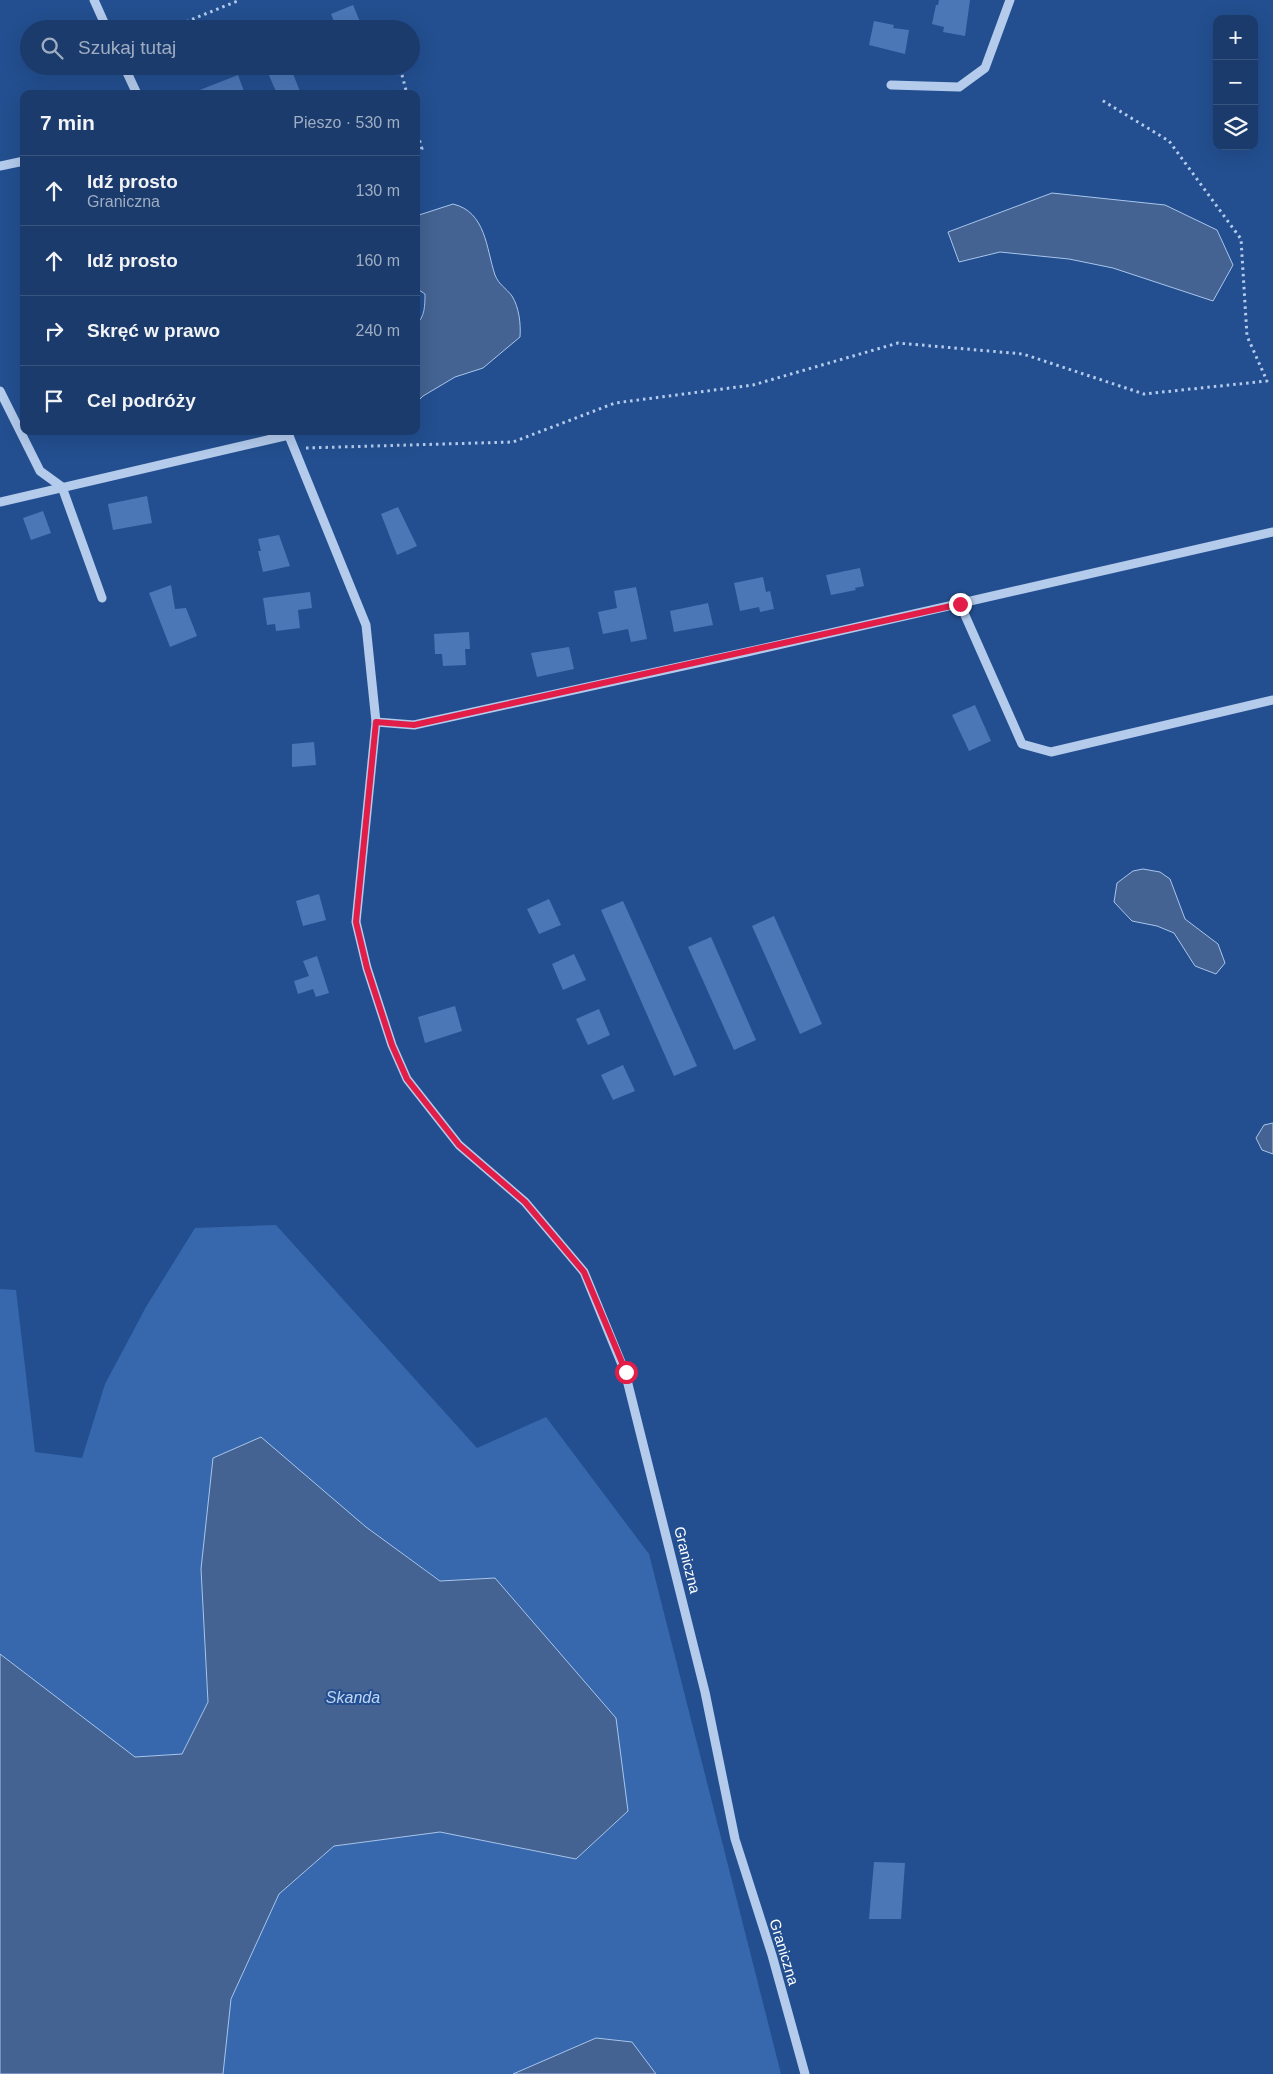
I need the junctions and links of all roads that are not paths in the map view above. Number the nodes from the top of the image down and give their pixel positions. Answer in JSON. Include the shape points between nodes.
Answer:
{"nodes":[{"id":1,"x":94,"y":0,"type":"edge"},
{"id":2,"x":1010,"y":0,"type":"edge"},
{"id":3,"x":103,"y":20,"type":"edge"},
{"id":4,"x":128,"y":75,"type":"edge"},
{"id":5,"x":891,"y":85,"type":"dead end"},
{"id":6,"x":135,"y":90,"type":"edge"},
{"id":7,"x":20,"y":162,"type":"edge"},
{"id":8,"x":0,"y":166,"type":"edge"},
{"id":9,"x":0,"y":391,"type":"edge"},
{"id":10,"x":20,"y":431,"type":"edge"},
{"id":11,"x":22,"y":435,"type":"edge"},
{"id":12,"x":280,"y":435,"type":"edge"},
{"id":13,"x":289,"y":435,"type":"edge"},
{"id":14,"x":62,"y":487,"type":"junction"},
{"id":15,"x":0,"y":502,"type":"edge"},
{"id":16,"x":1273,"y":532,"type":"edge"},
{"id":17,"x":102,"y":598,"type":"dead end"},
{"id":18,"x":960,"y":604,"type":"junction"},
{"id":19,"x":1273,"y":700,"type":"edge"},
{"id":20,"x":376,"y":722,"type":"junction"},
{"id":21,"x":805,"y":2074,"type":"edge"}],
"edges":[{"from":1,"to":3,"type":"street"},
{"from":2,"to":5,"type":"street","via":[[985,68],[959,87]]},
{"from":4,"to":6,"type":"street"},
{"from":7,"to":8,"type":"street"},
{"from":9,"to":10,"type":"street"},
{"from":11,"to":14,"type":"street","via":[[40,471]]},
{"from":12,"to":14,"type":"street"},
{"from":13,"to":20,"type":"street","name":"Graniczna","via":[[366,625]]},
{"from":14,"to":15,"type":"street"},
{"from":14,"to":17,"type":"street"},
{"from":16,"to":18,"type":"street"},
{"from":18,"to":19,"type":"street","via":[[1022,744],[1051,752]]},
{"from":18,"to":20,"type":"street","via":[[414,725]]},
{"from":20,"to":21,"type":"street","name":"Graniczna","via":[[356,922],[367,968],[392,1045],[407,1079],[459,1145],[525,1202],[584,1272],[626,1372],[705,1692],[735,1839]]}]}
